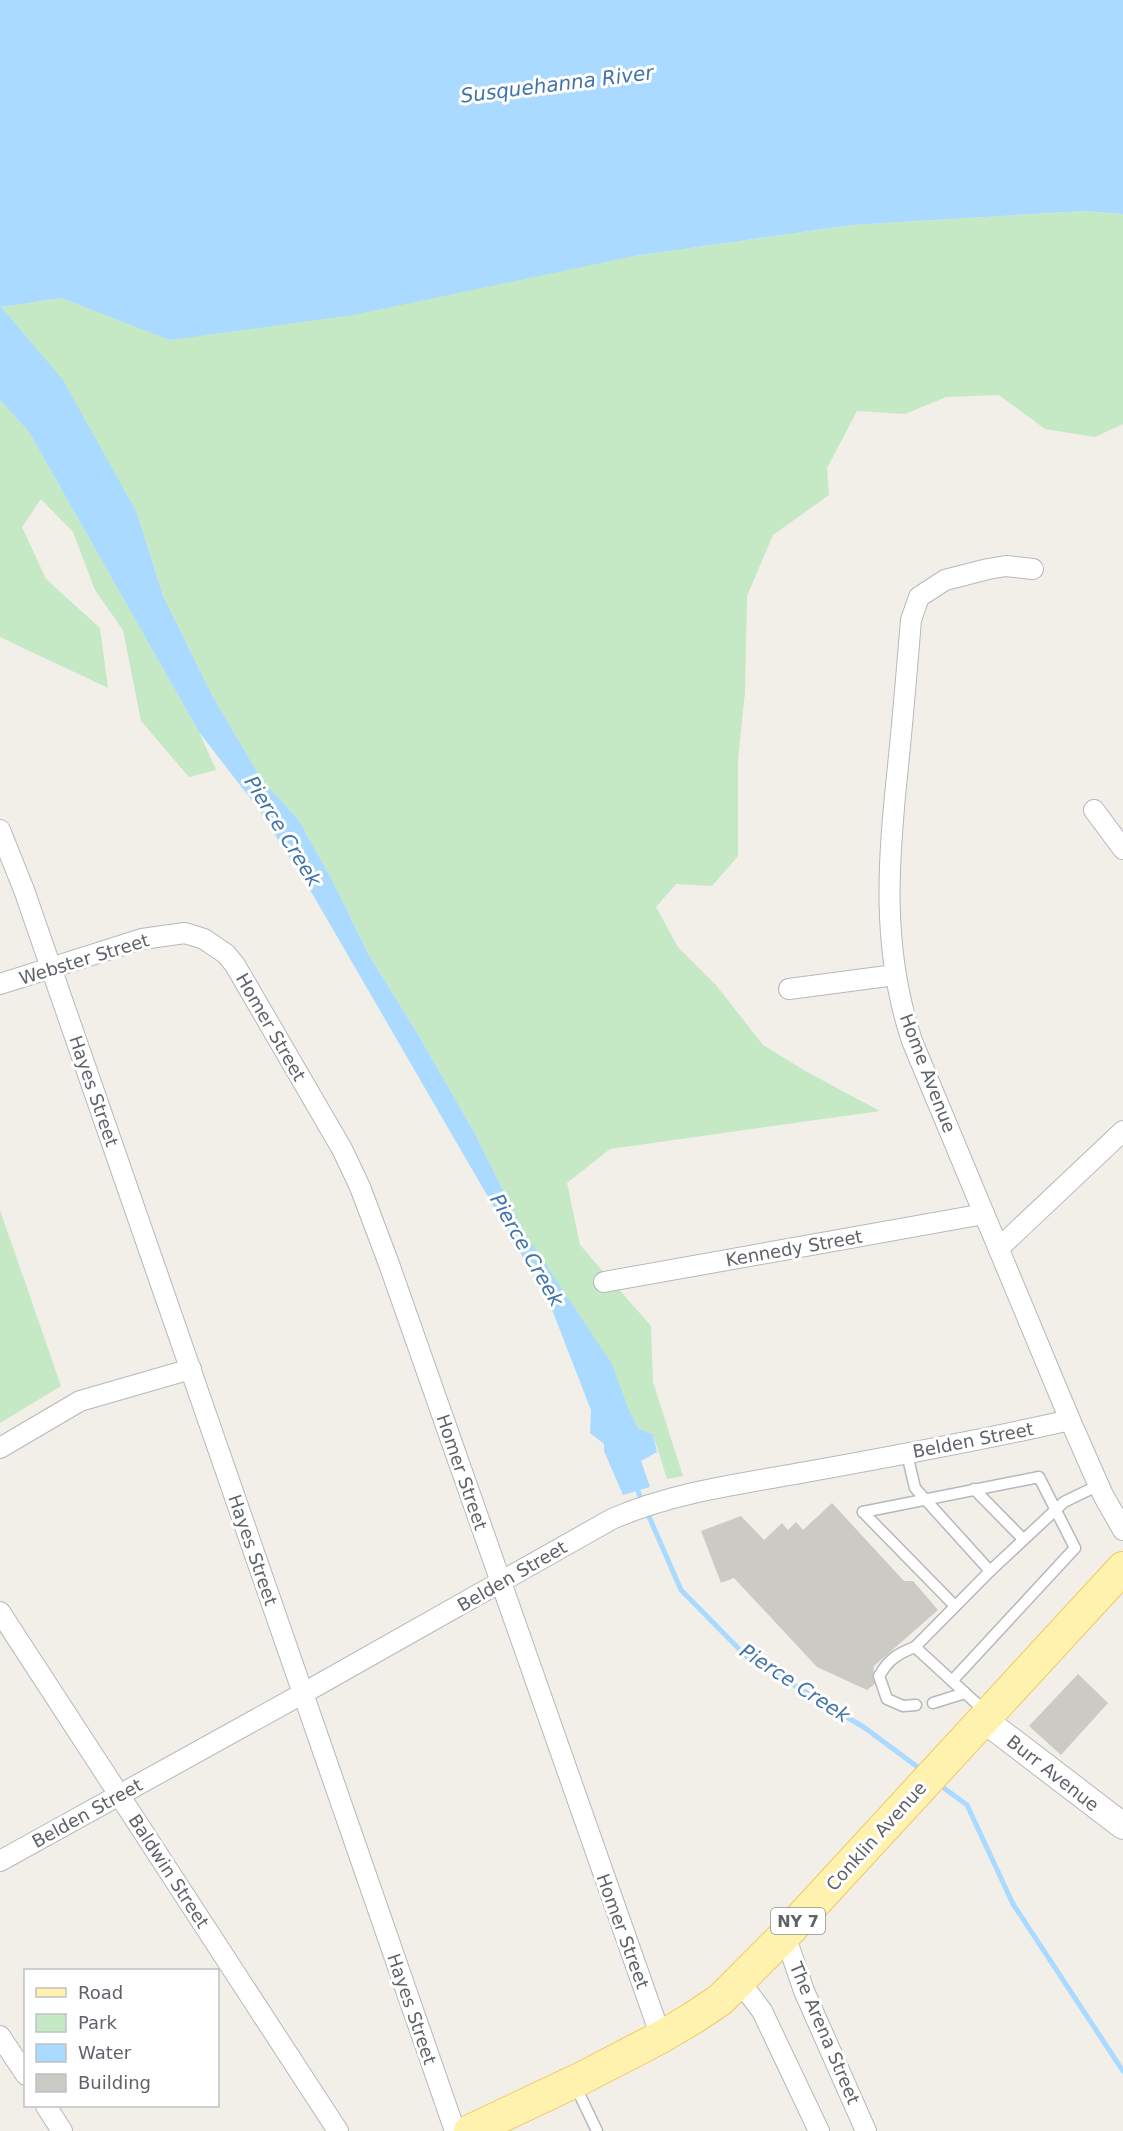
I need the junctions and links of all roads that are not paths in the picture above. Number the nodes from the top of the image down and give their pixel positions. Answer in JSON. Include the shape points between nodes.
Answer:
{"nodes":[{"id":1,"x":1033,"y":569,"type":"dead end"},
{"id":2,"x":1094,"y":810,"type":"dead end"},
{"id":3,"x":0,"y":830,"type":"edge"},
{"id":4,"x":1123,"y":849,"type":"edge"},
{"id":5,"x":204,"y":939,"type":"joint"},
{"id":6,"x":51,"y":969,"type":"junction"},
{"id":7,"x":895,"y":975,"type":"junction"},
{"id":8,"x":0,"y":984,"type":"edge"},
{"id":9,"x":789,"y":990,"type":"dead end"},
{"id":10,"x":1123,"y":1131,"type":"edge"},
{"id":11,"x":984,"y":1214,"type":"junction"},
{"id":12,"x":999,"y":1248,"type":"junction"},
{"id":13,"x":604,"y":1282,"type":"dead end"},
{"id":14,"x":191,"y":1369,"type":"junction"},
{"id":15,"x":1071,"y":1420,"type":"junction"},
{"id":16,"x":0,"y":1448,"type":"edge"},
{"id":17,"x":907,"y":1454,"type":"junction"},
{"id":18,"x":1099,"y":1485,"type":"junction"},
{"id":19,"x":975,"y":1489,"type":"junction"},
{"id":20,"x":925,"y":1499,"type":"junction"},
{"id":21,"x":1055,"y":1509,"type":"junction"},
{"id":22,"x":1123,"y":1530,"type":"edge"},
{"id":23,"x":1023,"y":1539,"type":"junction"},
{"id":24,"x":1123,"y":1568,"type":"edge"},
{"id":25,"x":990,"y":1571,"type":"junction"},
{"id":26,"x":500,"y":1583,"type":"junction"},
{"id":27,"x":955,"y":1606,"type":"junction"},
{"id":28,"x":0,"y":1612,"type":"edge"},
{"id":29,"x":915,"y":1647,"type":"junction"},
{"id":30,"x":952,"y":1681,"type":"junction"},
{"id":31,"x":965,"y":1693,"type":"junction"},
{"id":32,"x":302,"y":1694,"type":"junction"},
{"id":33,"x":933,"y":1703,"type":"dead end"},
{"id":34,"x":916,"y":1705,"type":"dead end"},
{"id":35,"x":986,"y":1716,"type":"junction"},
{"id":36,"x":119,"y":1794,"type":"junction"},
{"id":37,"x":1123,"y":1826,"type":"edge"},
{"id":38,"x":0,"y":1861,"type":"edge"},
{"id":39,"x":785,"y":1935,"type":"junction"},
{"id":40,"x":740,"y":1982,"type":"junction"},
{"id":41,"x":0,"y":2036,"type":"edge"},
{"id":42,"x":661,"y":2037,"type":"junction"},
{"id":43,"x":24,"y":2072,"type":"edge"},
{"id":44,"x":574,"y":2082,"type":"junction"},
{"id":45,"x":47,"y":2107,"type":"edge"},
{"id":46,"x":62,"y":2131,"type":"edge"},
{"id":47,"x":338,"y":2131,"type":"edge"},
{"id":48,"x":455,"y":2131,"type":"edge"},
{"id":49,"x":470,"y":2131,"type":"edge"},
{"id":50,"x":597,"y":2131,"type":"edge"},
{"id":51,"x":819,"y":2131,"type":"edge"},
{"id":52,"x":866,"y":2131,"type":"edge"}],
"edges":[{"from":1,"to":7,"type":"street","name":"Home Avenue","via":[[988,568],[945,580],[919,597],[911,620],[890,839],[889,921]]},
{"from":2,"to":4,"type":"street"},
{"from":3,"to":6,"type":"street","name":"Hayes Street"},
{"from":5,"to":6,"type":"street","name":"Webster Street","via":[[184,933],[142,939]]},
{"from":5,"to":26,"type":"street","name":"Homer Street","via":[[235,965],[360,1187]]},
{"from":6,"to":8,"type":"street","name":"Webster Street"},
{"from":6,"to":14,"type":"street","name":"Hayes Street"},
{"from":7,"to":9,"type":"street"},
{"from":7,"to":11,"type":"street","name":"Home Avenue","via":[[912,1041]]},
{"from":10,"to":12,"type":"street"},
{"from":11,"to":12,"type":"street","name":"Home Avenue"},
{"from":11,"to":13,"type":"street","name":"Kennedy Street"},
{"from":12,"to":15,"type":"street","name":"Home Avenue"},
{"from":14,"to":16,"type":"street","via":[[80,1401]]},
{"from":14,"to":32,"type":"street","name":"Hayes Street"},
{"from":15,"to":17,"type":"street","name":"Belden Street"},
{"from":15,"to":18,"type":"street","name":"Home Avenue"},
{"from":17,"to":20,"type":"lane","via":[[915,1488]]},
{"from":17,"to":26,"type":"street","name":"Belden Street","via":[[673,1497],[612,1519]]},
{"from":18,"to":21,"type":"lane"},
{"from":18,"to":22,"type":"street","name":"Home Avenue"},
{"from":19,"to":20,"type":"lane"},
{"from":19,"to":21,"type":"lane","via":[[1039,1477]]},
{"from":19,"to":23,"type":"lane"},
{"from":20,"to":25,"type":"lane"},
{"from":20,"to":27,"type":"lane","via":[[863,1512]]},
{"from":21,"to":23,"type":"lane"},
{"from":21,"to":30,"type":"lane","via":[[1076,1548]]},
{"from":23,"to":25,"type":"lane"},
{"from":24,"to":35,"type":"main road","name":"Conklin Avenue","number":"NY 7"},
{"from":25,"to":27,"type":"lane"},
{"from":26,"to":32,"type":"street","name":"Belden Street"},
{"from":26,"to":42,"type":"street","name":"Homer Street"},
{"from":27,"to":29,"type":"lane"},
{"from":28,"to":36,"type":"street","name":"Baldwin Street"},
{"from":29,"to":30,"type":"lane"},
{"from":29,"to":34,"type":"lane","via":[[887,1662],[879,1676],[887,1699],[903,1706]]},
{"from":30,"to":31,"type":"lane"},
{"from":31,"to":33,"type":"lane"},
{"from":31,"to":35,"type":"lane"},
{"from":32,"to":36,"type":"street","name":"Belden Street"},
{"from":32,"to":48,"type":"street","name":"Hayes Street"},
{"from":35,"to":37,"type":"street","name":"Burr Avenue"},
{"from":35,"to":39,"type":"main road","name":"Conklin Avenue","number":"NY 7"},
{"from":36,"to":38,"type":"street","name":"Belden Street"},
{"from":36,"to":47,"type":"street","name":"Baldwin Street"},
{"from":39,"to":40,"type":"main road","name":"Conklin Avenue","number":"NY 7"},
{"from":39,"to":52,"type":"street","name":"The Arena Street","via":[[804,1991]]},
{"from":40,"to":42,"type":"main road","name":"Conklin Avenue","number":"NY 7"},
{"from":40,"to":51,"type":"street","via":[[762,2011]]},
{"from":41,"to":43,"type":"street"},
{"from":42,"to":44,"type":"main road","name":"Conklin Avenue","number":"NY 7"},
{"from":44,"to":49,"type":"main road","name":"Conklin Avenue","number":"NY 7"},
{"from":44,"to":50,"type":"lane"},
{"from":45,"to":46,"type":"street"}]}
